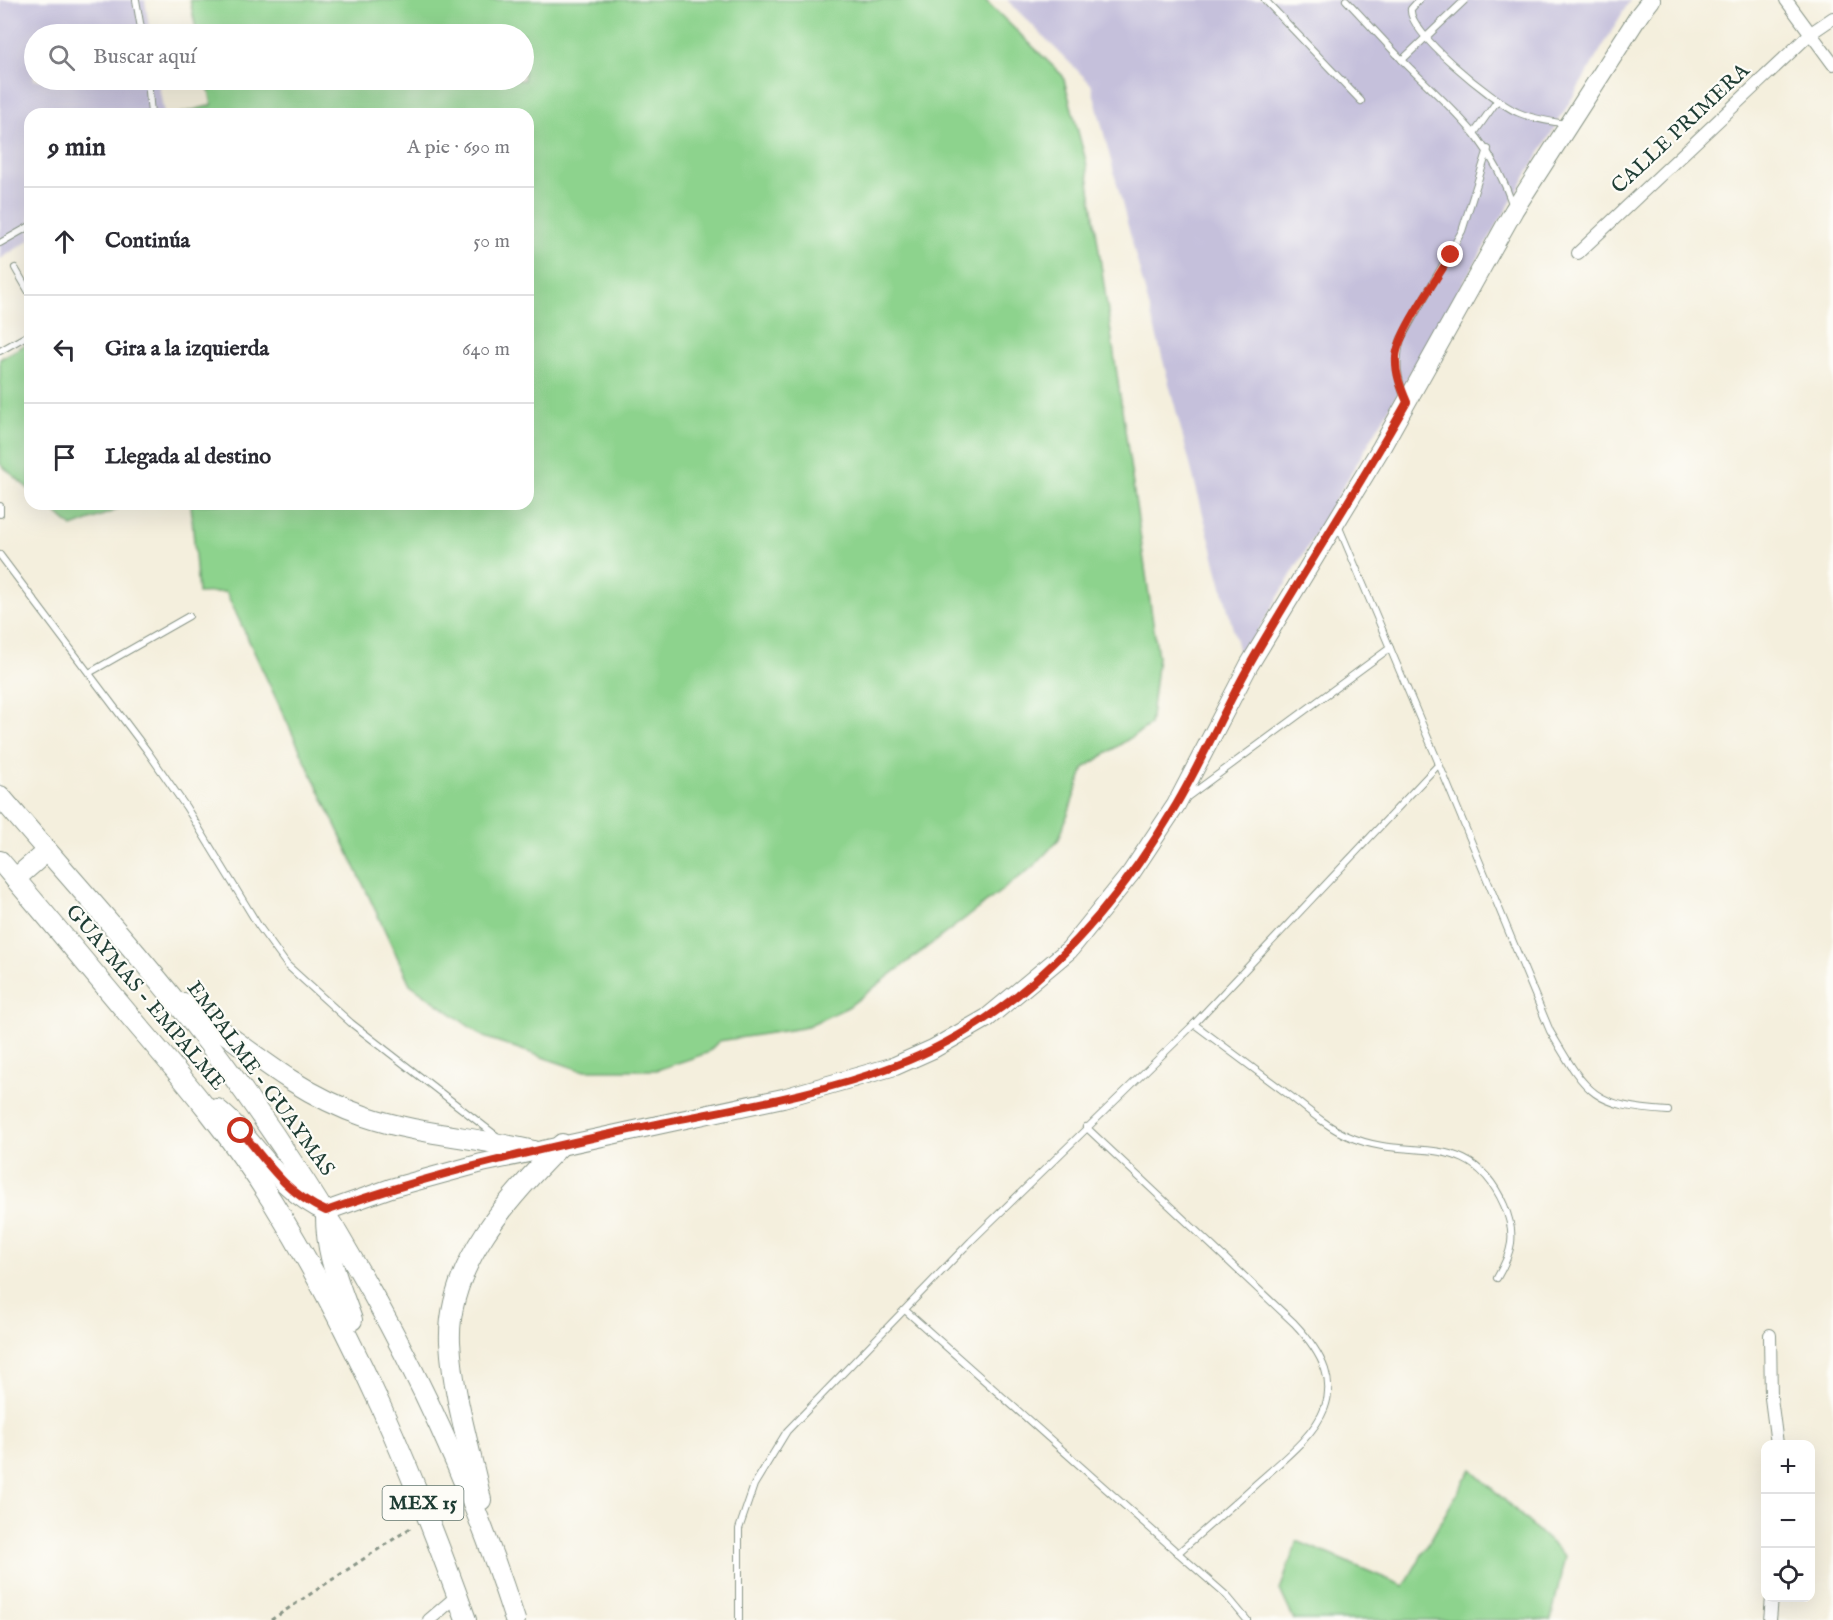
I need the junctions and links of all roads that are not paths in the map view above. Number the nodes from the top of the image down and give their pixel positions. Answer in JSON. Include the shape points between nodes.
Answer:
{"nodes":[{"id":1,"x":136,"y":0,"type":"edge"},
{"id":2,"x":1265,"y":0,"type":"edge"},
{"id":3,"x":1346,"y":0,"type":"edge"},
{"id":4,"x":1419,"y":0,"type":"edge"},
{"id":5,"x":1465,"y":0,"type":"edge"},
{"id":6,"x":1651,"y":0,"type":"edge"},
{"id":7,"x":1786,"y":0,"type":"edge"},
{"id":8,"x":1833,"y":18,"type":"edge"},
{"id":9,"x":140,"y":24,"type":"edge"},
{"id":10,"x":1811,"y":33,"type":"junction"},
{"id":11,"x":1426,"y":38,"type":"junction"},
{"id":12,"x":1402,"y":60,"type":"junction"},
{"id":13,"x":1833,"y":64,"type":"edge"},
{"id":14,"x":149,"y":90,"type":"edge"},
{"id":15,"x":1361,"y":100,"type":"dead end"},
{"id":16,"x":1497,"y":101,"type":"junction"},
{"id":17,"x":150,"y":108,"type":"edge"},
{"id":18,"x":1568,"y":124,"type":"junction"},
{"id":19,"x":1476,"y":132,"type":"junction"},
{"id":20,"x":1488,"y":149,"type":"junction"},
{"id":21,"x":1514,"y":210,"type":"junction"},
{"id":22,"x":24,"y":229,"type":"edge"},
{"id":23,"x":0,"y":243,"type":"edge"},
{"id":24,"x":1578,"y":252,"type":"dead end"},
{"id":25,"x":15,"y":268,"type":"dead end"},
{"id":26,"x":24,"y":284,"type":"edge"},
{"id":27,"x":24,"y":337,"type":"edge"},
{"id":28,"x":0,"y":351,"type":"edge"},
{"id":29,"x":1407,"y":402,"type":"junction"},
{"id":30,"x":0,"y":506,"type":"edge"},
{"id":31,"x":0,"y":514,"type":"edge"},
{"id":32,"x":1336,"y":522,"type":"junction"},
{"id":33,"x":0,"y":555,"type":"edge"},
{"id":34,"x":189,"y":616,"type":"dead end"},
{"id":35,"x":1390,"y":648,"type":"junction"},
{"id":36,"x":89,"y":673,"type":"junction"},
{"id":37,"x":1439,"y":764,"type":"junction"},
{"id":38,"x":0,"y":796,"type":"edge"},
{"id":39,"x":1176,"y":805,"type":"junction"},
{"id":40,"x":47,"y":851,"type":"junction"},
{"id":41,"x":0,"y":861,"type":"edge"},
{"id":42,"x":15,"y":879,"type":"junction"},
{"id":43,"x":164,"y":989,"type":"junction"},
{"id":44,"x":1194,"y":1024,"type":"junction"},
{"id":45,"x":193,"y":1091,"type":"junction"},
{"id":46,"x":1668,"y":1111,"type":"dead end"},
{"id":47,"x":1086,"y":1127,"type":"junction"},
{"id":48,"x":562,"y":1144,"type":"junction"},
{"id":49,"x":508,"y":1145,"type":"junction"},
{"id":50,"x":533,"y":1150,"type":"junction"},
{"id":51,"x":326,"y":1211,"type":"junction"},
{"id":52,"x":1497,"y":1278,"type":"dead end"},
{"id":53,"x":905,"y":1310,"type":"junction"},
{"id":54,"x":1770,"y":1335,"type":"dead end"},
{"id":55,"x":374,"y":1388,"type":"junction"},
{"id":56,"x":1777,"y":1440,"type":"edge"},
{"id":57,"x":493,"y":1552,"type":"junction"},
{"id":58,"x":1178,"y":1553,"type":"junction"},
{"id":59,"x":457,"y":1596,"type":"junction"},
{"id":60,"x":1772,"y":1602,"type":"edge"},
{"id":61,"x":429,"y":1620,"type":"edge"},
{"id":62,"x":466,"y":1620,"type":"edge"},
{"id":63,"x":514,"y":1620,"type":"edge"},
{"id":64,"x":739,"y":1620,"type":"edge"},
{"id":65,"x":1247,"y":1620,"type":"edge"},
{"id":66,"x":1770,"y":1620,"type":"edge"}],
"edges":[{"from":1,"to":9,"type":"lane"},
{"from":2,"to":15,"type":"lane"},
{"from":3,"to":12,"type":"lane"},
{"from":4,"to":11,"type":"lane","via":[[1410,16]]},
{"from":5,"to":11,"type":"lane"},
{"from":6,"to":18,"type":"main road"},
{"from":7,"to":10,"type":"street"},
{"from":8,"to":10,"type":"street","name":"CALLE PRIMERA"},
{"from":10,"to":13,"type":"street"},
{"from":10,"to":24,"type":"street","name":"CALLE PRIMERA"},
{"from":11,"to":12,"type":"lane"},
{"from":11,"to":16,"type":"lane"},
{"from":12,"to":19,"type":"lane"},
{"from":14,"to":17,"type":"lane"},
{"from":16,"to":18,"type":"lane","via":[[1516,112]]},
{"from":16,"to":19,"type":"lane"},
{"from":18,"to":21,"type":"main road"},
{"from":19,"to":20,"type":"lane"},
{"from":20,"to":21,"type":"lane","via":[[1503,176]]},
{"from":20,"to":29,"type":"lane","via":[[1462,231],[1401,339],[1396,357],[1397,377]]},
{"from":21,"to":29,"type":"main road"},
{"from":22,"to":23,"type":"lane"},
{"from":25,"to":26,"type":"lane"},
{"from":27,"to":28,"type":"lane"},
{"from":29,"to":32,"type":"main road"},
{"from":30,"to":31,"type":"lane"},
{"from":32,"to":35,"type":"lane"},
{"from":32,"to":39,"type":"main road","via":[[1250,664]]},
{"from":33,"to":36,"type":"lane"},
{"from":34,"to":36,"type":"lane"},
{"from":35,"to":37,"type":"lane"},
{"from":35,"to":39,"type":"lane"},
{"from":36,"to":49,"type":"lane","via":[[186,807],[287,965],[351,1023]]},
{"from":37,"to":44,"type":"lane"},
{"from":37,"to":46,"type":"lane","via":[[1550,1031],[1570,1065],[1587,1089],[1612,1104]]},
{"from":38,"to":40,"type":"main road","name":"EMPALME - GUAYMAS","number":"MEX 15"},
{"from":39,"to":48,"type":"main road","via":[[1124,883],[1069,950],[987,1018],[933,1049],[895,1066],[783,1098]]},
{"from":40,"to":42,"type":"main road"},
{"from":40,"to":43,"type":"main road","name":"EMPALME - GUAYMAS","number":"MEX 15"},
{"from":41,"to":42,"type":"main road","name":"GUAYMAS - EMPALME","number":"MEX 15"},
{"from":42,"to":45,"type":"main road","name":"GUAYMAS - EMPALME","number":"MEX 15"},
{"from":43,"to":49,"type":"main road","via":[[290,1081],[324,1100],[413,1130]]},
{"from":43,"to":51,"type":"main road","name":"EMPALME - GUAYMAS","number":"MEX 15","via":[[220,1058]]},
{"from":44,"to":47,"type":"lane"},
{"from":44,"to":52,"type":"lane","via":[[1348,1136],[1381,1146],[1446,1152],[1471,1161],[1494,1182],[1508,1215],[1512,1252]]},
{"from":45,"to":51,"type":"main road","via":[[241,1131],[292,1191]]},
{"from":45,"to":55,"type":"main road","name":"GUAYMAS - EMPALME","number":"MEX 15","via":[[271,1199],[326,1293]]},
{"from":47,"to":53,"type":"lane"},
{"from":47,"to":58,"type":"lane","via":[[1300,1329],[1322,1359],[1328,1380],[1328,1402],[1320,1422],[1300,1446]]},
{"from":48,"to":50,"type":"main road"},
{"from":48,"to":57,"type":"main road","via":[[533,1173],[480,1243],[465,1269],[454,1301],[450,1341],[455,1387]]},
{"from":49,"to":50,"type":"main road"},
{"from":50,"to":51,"type":"main road","via":[[391,1188]]},
{"from":51,"to":55,"type":"main road","via":[[329,1257]]},
{"from":51,"to":57,"type":"main road","name":"EMPALME - GUAYMAS","number":"MEX 15","via":[[428,1398]]},
{"from":53,"to":58,"type":"lane"},
{"from":53,"to":64,"type":"lane","via":[[787,1431],[754,1485],[739,1529]]},
{"from":54,"to":56,"type":"street","via":[[1769,1377]]},
{"from":55,"to":59,"type":"main road","number":"MEX 15"},
{"from":57,"to":63,"type":"main road","number":"MEX 15"},
{"from":58,"to":65,"type":"lane","via":[[1227,1596]]},
{"from":59,"to":61,"type":"street"},
{"from":59,"to":62,"type":"main road","number":"MEX 15"},
{"from":60,"to":66,"type":"street"}]}
